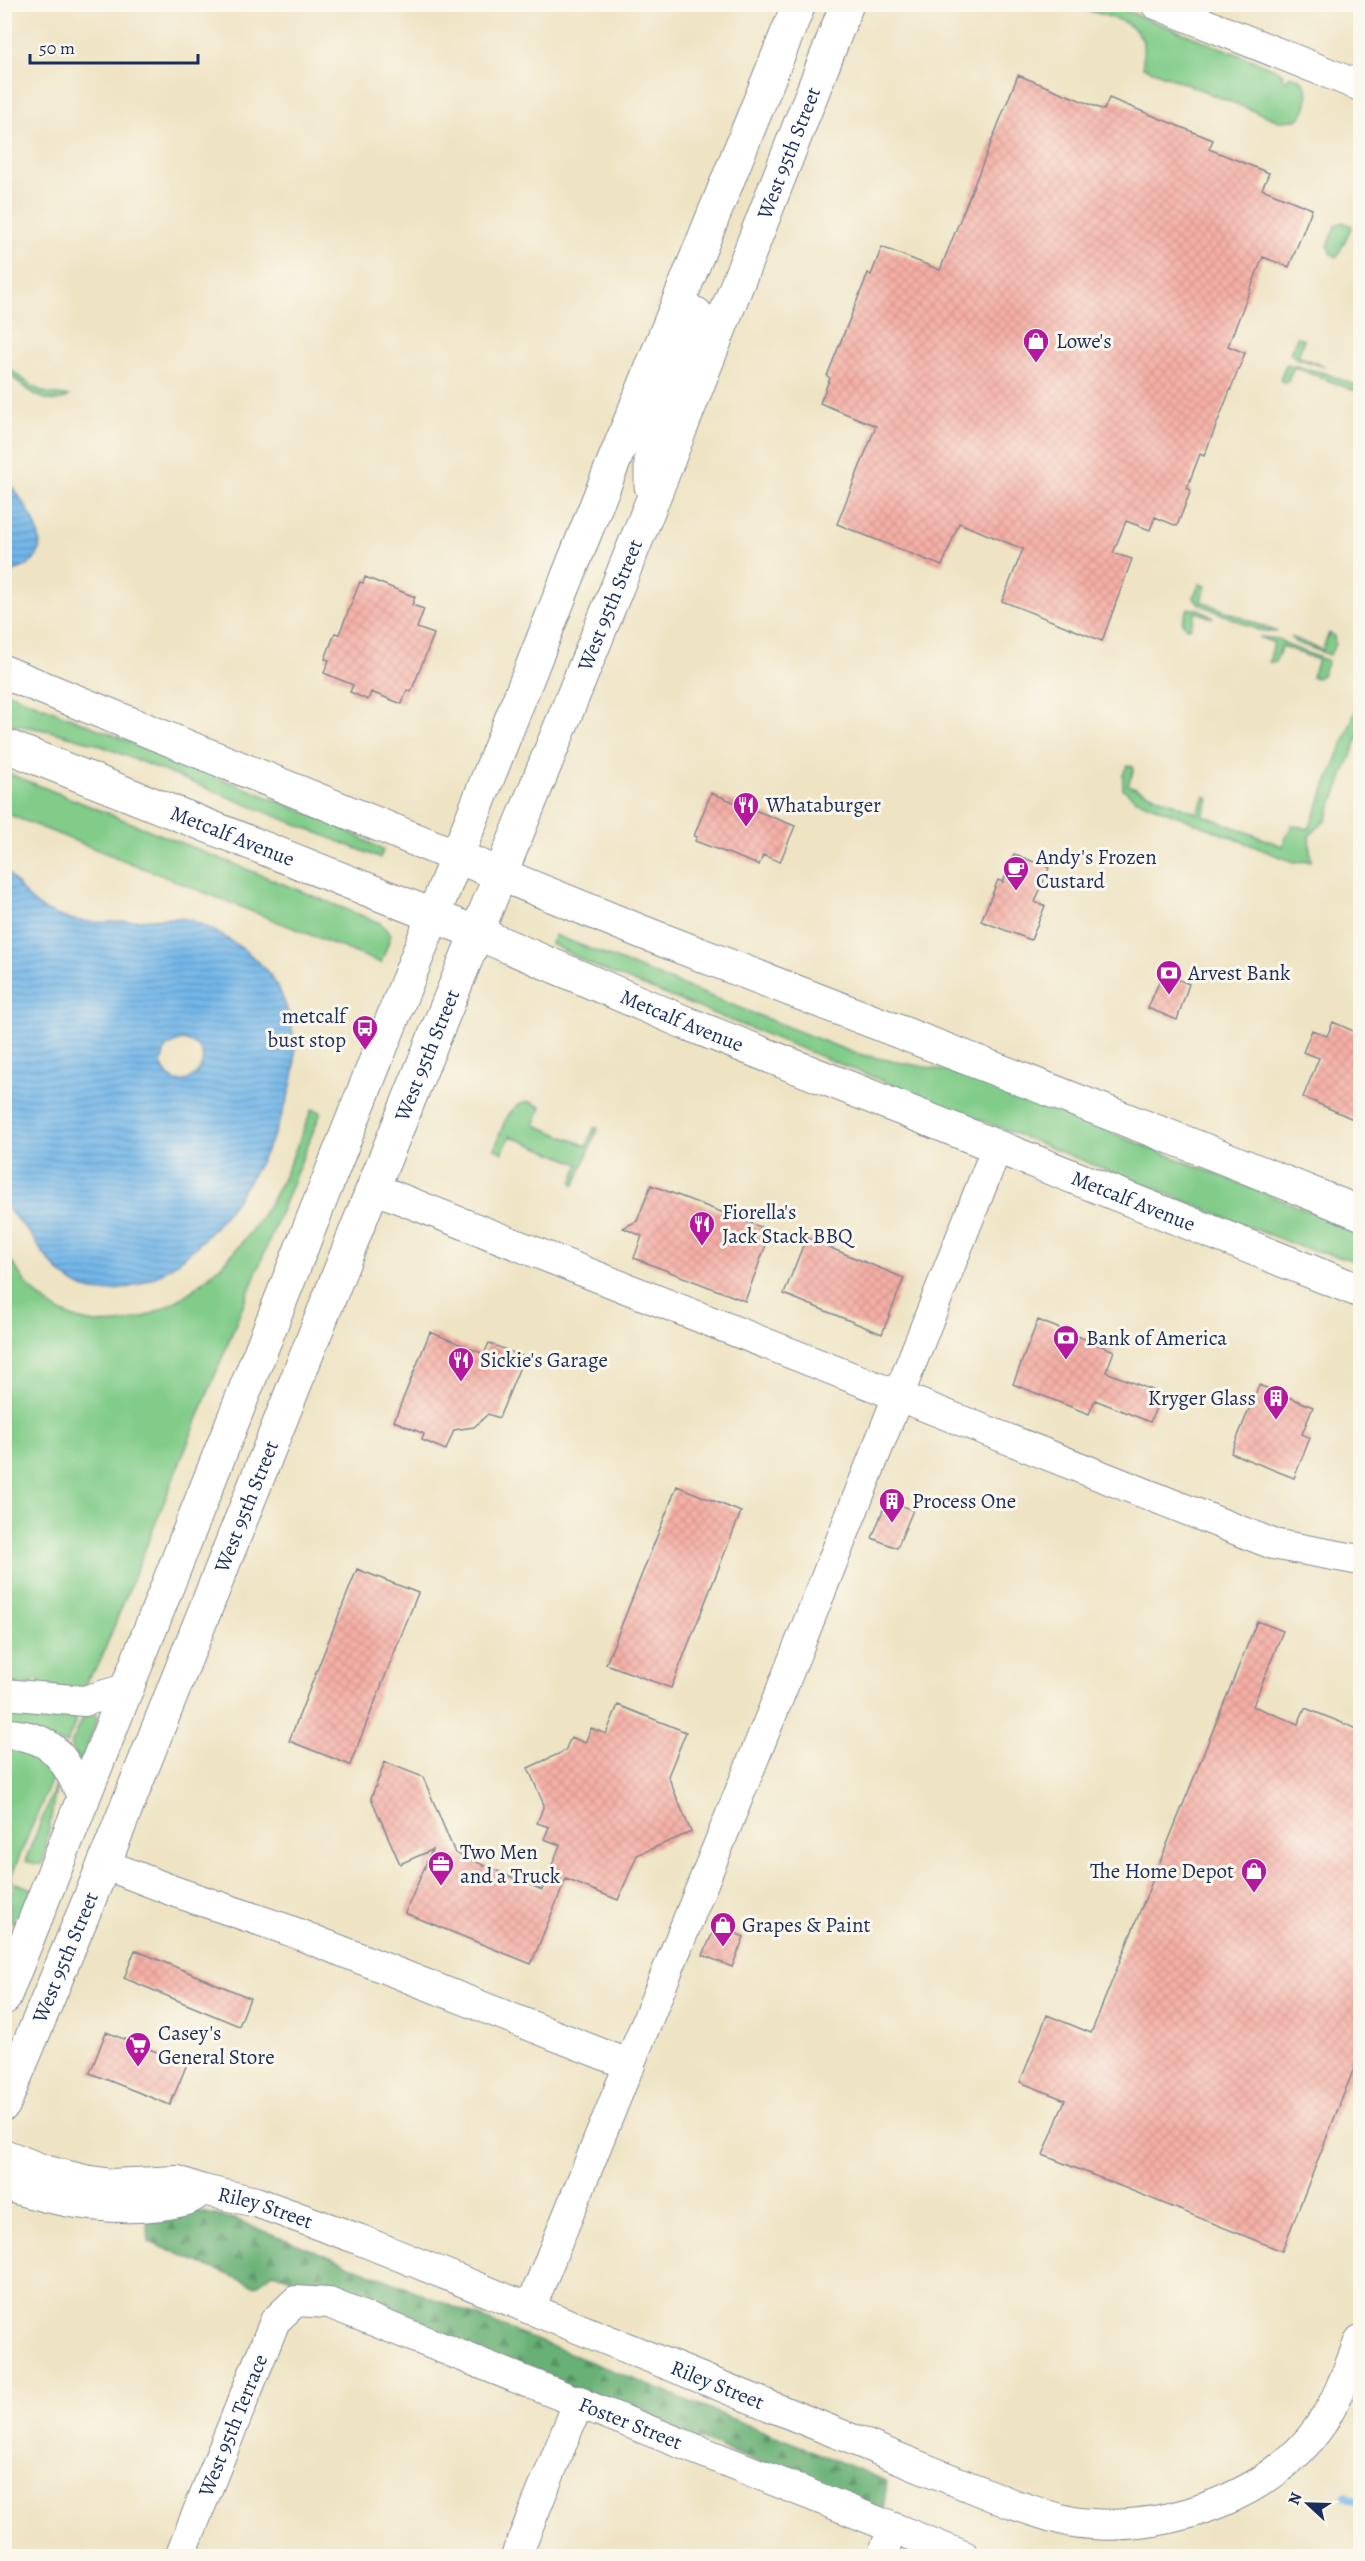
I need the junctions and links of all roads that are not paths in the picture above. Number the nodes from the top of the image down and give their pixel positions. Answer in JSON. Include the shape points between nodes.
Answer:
{"nodes":[{"id":1,"x":799,"y":4,"type":"edge"},
{"id":2,"x":847,"y":4,"type":"edge"},
{"id":3,"x":1156,"y":4,"type":"edge"},
{"id":4,"x":1360,"y":86,"type":"edge"},
{"id":5,"x":680,"y":300,"type":"junction"},
{"id":6,"x":653,"y":499,"type":"junction"},
{"id":7,"x":4,"y":672,"type":"edge"},
{"id":8,"x":4,"y":745,"type":"edge"},
{"id":9,"x":457,"y":858,"type":"junction"},
{"id":10,"x":500,"y":875,"type":"junction"},
{"id":11,"x":434,"y":916,"type":"junction"},
{"id":12,"x":477,"y":933,"type":"junction"},
{"id":13,"x":997,"y":1147,"type":"junction"},
{"id":14,"x":373,"y":1188,"type":"junction"},
{"id":15,"x":1360,"y":1214,"type":"edge"},
{"id":16,"x":1360,"y":1291,"type":"edge"},
{"id":17,"x":899,"y":1396,"type":"junction"},
{"id":18,"x":1360,"y":1560,"type":"edge"},
{"id":19,"x":129,"y":1688,"type":"junction"},
{"id":20,"x":4,"y":1694,"type":"edge"},
{"id":21,"x":4,"y":1734,"type":"edge"},
{"id":22,"x":84,"y":1801,"type":"junction"},
{"id":23,"x":104,"y":1864,"type":"junction"},
{"id":24,"x":4,"y":1998,"type":"edge"},
{"id":25,"x":630,"y":2065,"type":"junction"},
{"id":26,"x":4,"y":2104,"type":"edge"},
{"id":27,"x":4,"y":2154,"type":"edge"},
{"id":28,"x":4,"y":2185,"type":"edge"},
{"id":29,"x":203,"y":2190,"type":"junction"},
{"id":30,"x":296,"y":2301,"type":"joint"},
{"id":31,"x":530,"y":2309,"type":"junction"},
{"id":32,"x":1360,"y":2340,"type":"edge"},
{"id":33,"x":1354,"y":2373,"type":"edge"},
{"id":34,"x":579,"y":2401,"type":"junction"},
{"id":35,"x":894,"y":2528,"type":"junction"},
{"id":36,"x":180,"y":2556,"type":"edge"},
{"id":37,"x":516,"y":2556,"type":"edge"},
{"id":38,"x":882,"y":2556,"type":"edge"},
{"id":39,"x":964,"y":2556,"type":"edge"}],
"edges":[{"from":1,"to":5,"type":"main road","name":"West 95th Street"},
{"from":2,"to":6,"type":"main road","name":"West 95th Street"},
{"from":3,"to":4,"type":"street"},
{"from":5,"to":6,"type":"main road","via":[[696,312],[651,442],[649,472]]},
{"from":5,"to":9,"type":"main road","name":"West 95th Street"},
{"from":6,"to":10,"type":"main road","name":"West 95th Street"},
{"from":7,"to":9,"type":"main road"},
{"from":8,"to":11,"type":"main road","name":"Metcalf Avenue"},
{"from":9,"to":10,"type":"main road"},
{"from":9,"to":11,"type":"main road","name":"West 95th Street"},
{"from":10,"to":12,"type":"main road","name":"West 95th Street"},
{"from":10,"to":15,"type":"main road"},
{"from":11,"to":12,"type":"main road","name":"Metcalf Avenue"},
{"from":11,"to":19,"type":"main road","name":"West 95th Street"},
{"from":12,"to":13,"type":"main road","name":"Metcalf Avenue","via":[[686,1023]]},
{"from":12,"to":14,"type":"main road","name":"West 95th Street"},
{"from":13,"to":16,"type":"main road","name":"Metcalf Avenue"},
{"from":13,"to":17,"type":"street"},
{"from":14,"to":17,"type":"street"},
{"from":14,"to":23,"type":"main road","name":"West 95th Street"},
{"from":17,"to":18,"type":"street","via":[[1273,1544]]},
{"from":17,"to":25,"type":"street"},
{"from":19,"to":20,"type":"street","via":[[84,1701]]},
{"from":19,"to":22,"type":"main road","name":"West 95th Street"},
{"from":21,"to":22,"type":"street","via":[[25,1734],[52,1745],[70,1769]]},
{"from":22,"to":24,"type":"main road","name":"West 95th Street"},
{"from":23,"to":25,"type":"street","via":[[296,1933]]},
{"from":23,"to":26,"type":"main road","name":"West 95th Street"},
{"from":25,"to":31,"type":"street"},
{"from":27,"to":29,"type":"street","name":"Riley Street","via":[[44,2170],[85,2180],[111,2184],[178,2181]]},
{"from":28,"to":29,"type":"street","name":"Riley Street","via":[[99,2206],[184,2201]]},
{"from":29,"to":31,"type":"street","name":"Riley Street","via":[[256,2202]]},
{"from":30,"to":34,"type":"street","name":"Foster Street","via":[[329,2303]]},
{"from":30,"to":36,"type":"street","name":"West 95th Terrace","via":[[275,2321]]},
{"from":31,"to":33,"type":"street","name":"Riley Street","via":[[1012,2504],[1089,2524],[1149,2523],[1196,2512],[1238,2493],[1264,2477],[1308,2439]]},
{"from":32,"to":33,"type":"street","name":"Riley Street"},
{"from":34,"to":35,"type":"street","name":"Foster Street"},
{"from":34,"to":37,"type":"street"},
{"from":35,"to":38,"type":"street"},
{"from":35,"to":39,"type":"street","name":"Foster Street"}]}
